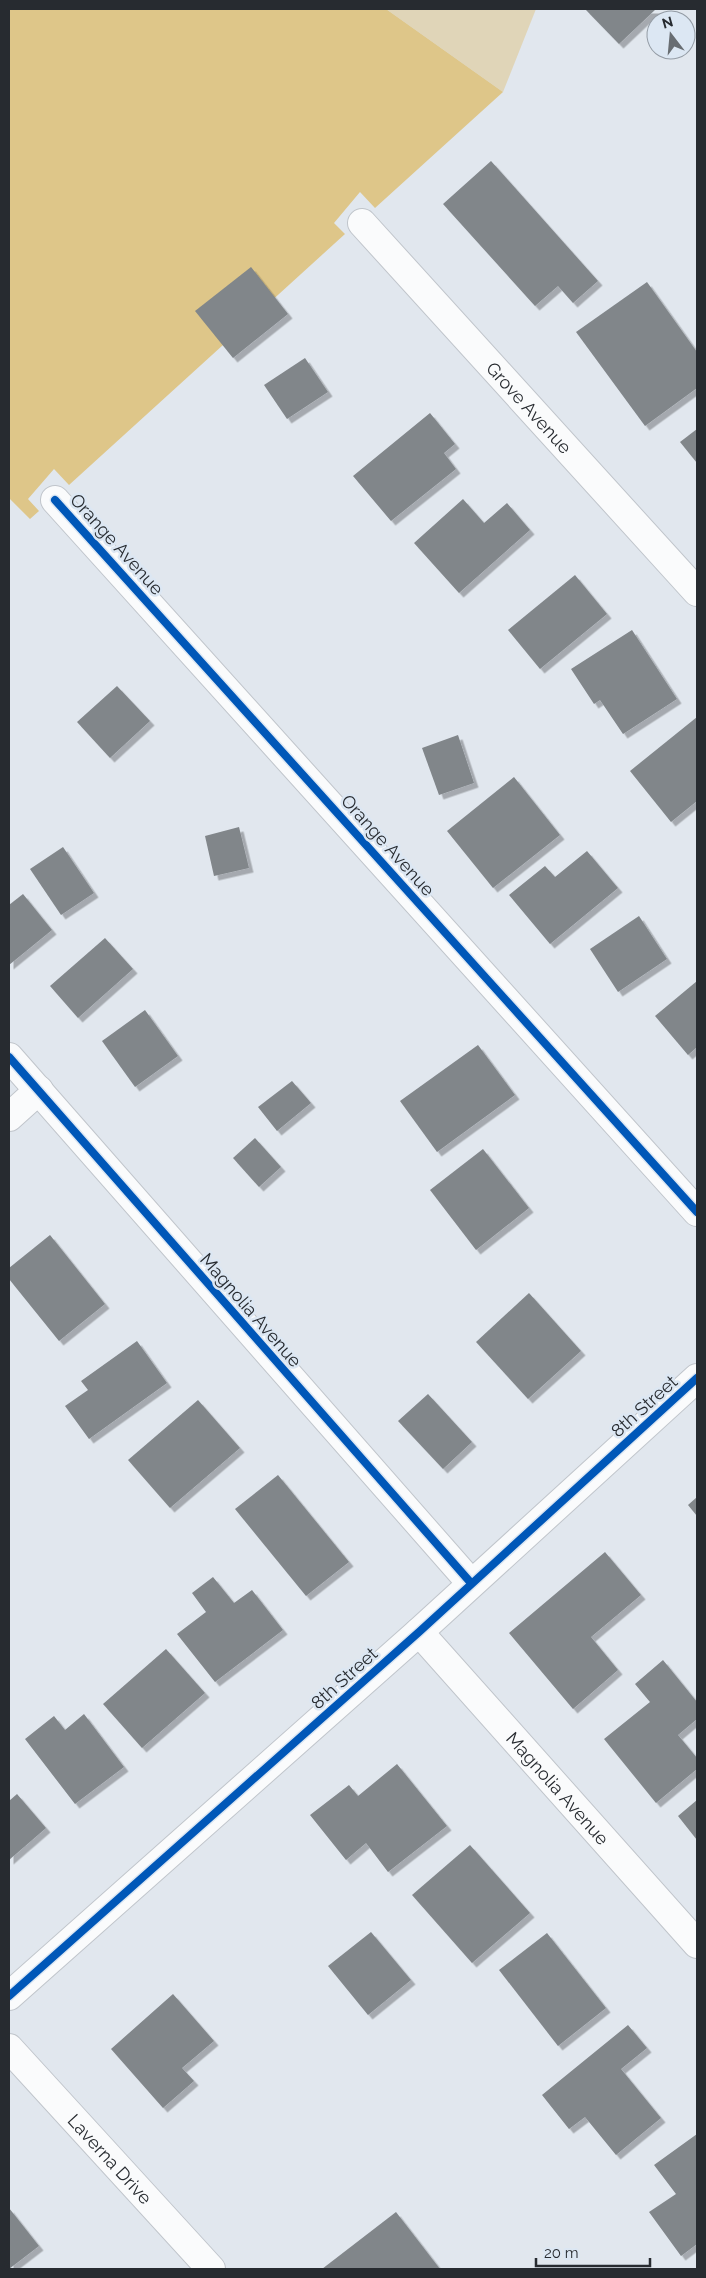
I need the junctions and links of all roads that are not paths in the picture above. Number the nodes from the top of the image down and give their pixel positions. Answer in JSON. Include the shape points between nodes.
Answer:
{"nodes":[{"id":1,"x":362,"y":223,"type":"dead end"},
{"id":2,"x":56,"y":500,"type":"dead end"},
{"id":3,"x":697,"y":592,"type":"edge"},
{"id":4,"x":9,"y":1057,"type":"edge"},
{"id":5,"x":39,"y":1090,"type":"junction"},
{"id":6,"x":9,"y":1117,"type":"edge"},
{"id":7,"x":697,"y":1212,"type":"edge"},
{"id":8,"x":697,"y":1378,"type":"edge"},
{"id":9,"x":471,"y":1583,"type":"junction"},
{"id":10,"x":419,"y":1632,"type":"junction"},
{"id":11,"x":697,"y":1944,"type":"edge"},
{"id":12,"x":9,"y":1996,"type":"edge"},
{"id":13,"x":9,"y":2048,"type":"edge"},
{"id":14,"x":211,"y":2269,"type":"edge"}],
"edges":[{"from":1,"to":3,"type":"street","name":"Grove Avenue"},
{"from":2,"to":7,"type":"street","name":"Orange Avenue"},
{"from":4,"to":5,"type":"street","name":"Magnolia Avenue"},
{"from":5,"to":6,"type":"street"},
{"from":5,"to":9,"type":"street","name":"Magnolia Avenue"},
{"from":8,"to":9,"type":"street","name":"8th Street"},
{"from":9,"to":10,"type":"street","name":"8th Street"},
{"from":10,"to":11,"type":"street","name":"Magnolia Avenue"},
{"from":10,"to":12,"type":"street","name":"8th Street"},
{"from":13,"to":14,"type":"street","name":"Laverna Drive"}]}
